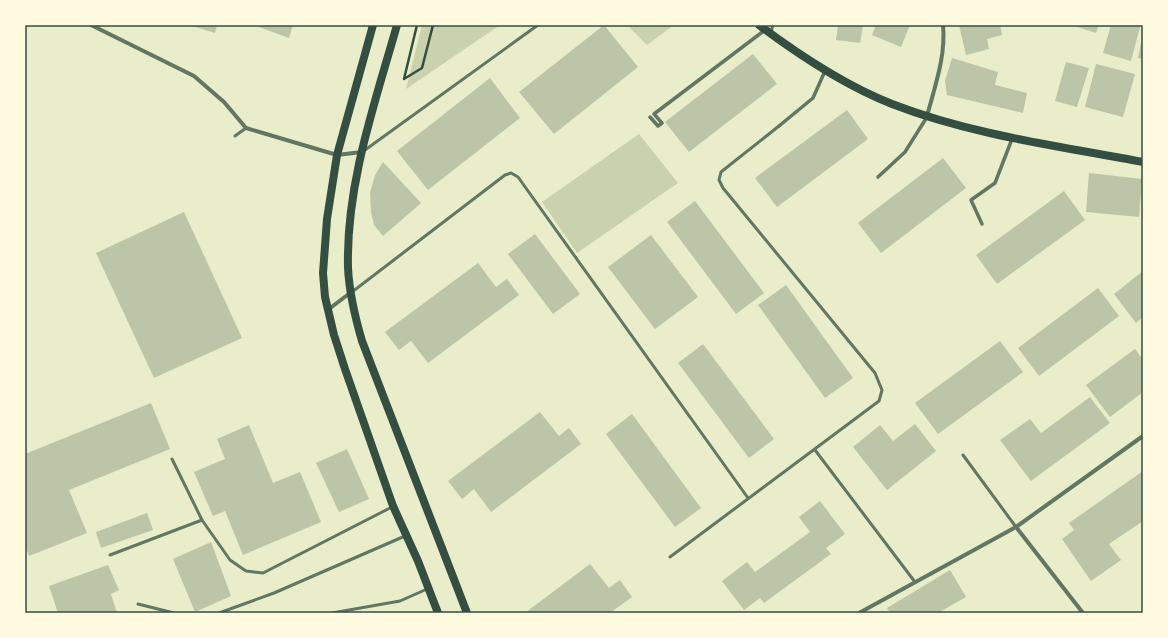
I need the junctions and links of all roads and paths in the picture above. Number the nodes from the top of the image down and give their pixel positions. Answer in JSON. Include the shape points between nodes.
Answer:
{"nodes":[{"id":1,"x":91,"y":25,"type":"edge"},
{"id":2,"x":373,"y":25,"type":"edge"},
{"id":3,"x":397,"y":25,"type":"edge"},
{"id":4,"x":418,"y":25,"type":"edge"},
{"id":5,"x":433,"y":25,"type":"edge"},
{"id":6,"x":538,"y":25,"type":"edge"},
{"id":7,"x":943,"y":25,"type":"edge"},
{"id":8,"x":767,"y":28,"type":"edge"},
{"id":9,"x":826,"y":70,"type":"junction"},
{"id":10,"x":927,"y":116,"type":"junction"},
{"id":11,"x":650,"y":117,"type":"dead end"},
{"id":12,"x":779,"y":126,"type":"joint"},
{"id":13,"x":246,"y":128,"type":"junction"},
{"id":14,"x":235,"y":136,"type":"dead end"},
{"id":15,"x":1012,"y":138,"type":"junction"},
{"id":16,"x":362,"y":152,"type":"junction"},
{"id":17,"x":338,"y":155,"type":"junction"},
{"id":18,"x":1143,"y":162,"type":"edge"},
{"id":19,"x":878,"y":177,"type":"dead end"},
{"id":20,"x":982,"y":224,"type":"dead end"},
{"id":21,"x":351,"y":293,"type":"junction"},
{"id":22,"x":328,"y":309,"type":"junction"},
{"id":23,"x":1143,"y":436,"type":"edge"},
{"id":24,"x":815,"y":450,"type":"junction"},
{"id":25,"x":963,"y":455,"type":"dead end"},
{"id":26,"x":172,"y":459,"type":"dead end"},
{"id":27,"x":748,"y":498,"type":"junction"},
{"id":28,"x":394,"y":506,"type":"junction"},
{"id":29,"x":202,"y":520,"type":"junction"},
{"id":30,"x":1016,"y":527,"type":"junction"},
{"id":31,"x":407,"y":535,"type":"junction"},
{"id":32,"x":110,"y":555,"type":"dead end"},
{"id":33,"x":670,"y":556,"type":"dead end"},
{"id":34,"x":915,"y":582,"type":"junction"},
{"id":35,"x":428,"y":588,"type":"junction"},
{"id":36,"x":138,"y":604,"type":"dead end"},
{"id":37,"x":174,"y":613,"type":"edge"},
{"id":38,"x":219,"y":613,"type":"edge"},
{"id":39,"x":332,"y":613,"type":"edge"},
{"id":40,"x":438,"y":613,"type":"edge"},
{"id":41,"x":467,"y":613,"type":"edge"},
{"id":42,"x":859,"y":613,"type":"edge"},
{"id":43,"x":1083,"y":613,"type":"edge"}],
"edges":[{"from":1,"to":13,"type":"street","via":[[194,76],[224,102]]},
{"from":2,"to":17,"type":"main road"},
{"from":3,"to":16,"type":"main road"},
{"from":4,"to":5,"type":"path","via":[[404,79],[422,68]]},
{"from":6,"to":16,"type":"lane"},
{"from":7,"to":10,"type":"street","via":[[942,58]]},
{"from":8,"to":9,"type":"main road"},
{"from":8,"to":11,"type":"street","via":[[654,114],[662,123],[658,126]]},
{"from":9,"to":10,"type":"main road","via":[[891,103]]},
{"from":9,"to":12,"type":"street","via":[[813,98]]},
{"from":10,"to":15,"type":"main road"},
{"from":10,"to":19,"type":"street","via":[[905,152]]},
{"from":12,"to":24,"type":"lane","via":[[721,172],[719,180],[875,373],[882,390],[879,401]]},
{"from":13,"to":14,"type":"lane"},
{"from":13,"to":17,"type":"street"},
{"from":15,"to":18,"type":"main road"},
{"from":15,"to":20,"type":"street","via":[[995,183],[971,200]]},
{"from":16,"to":17,"type":"street"},
{"from":16,"to":21,"type":"main road","via":[[349,242],[348,268]]},
{"from":17,"to":22,"type":"main road","via":[[323,249]]},
{"from":21,"to":22,"type":"street"},
{"from":21,"to":27,"type":"lane","via":[[505,175],[512,173],[518,177]]},
{"from":21,"to":41,"type":"main road","via":[[362,342]]},
{"from":22,"to":28,"type":"main road","via":[[345,369]]},
{"from":23,"to":30,"type":"street"},
{"from":24,"to":27,"type":"lane"},
{"from":24,"to":34,"type":"lane"},
{"from":25,"to":30,"type":"lane"},
{"from":26,"to":29,"type":"lane"},
{"from":27,"to":33,"type":"lane"},
{"from":28,"to":29,"type":"lane","via":[[263,572],[246,570],[230,560]]},
{"from":28,"to":31,"type":"main road"},
{"from":29,"to":32,"type":"lane"},
{"from":30,"to":34,"type":"street"},
{"from":30,"to":43,"type":"street"},
{"from":31,"to":35,"type":"main road"},
{"from":31,"to":38,"type":"lane","via":[[274,594]]},
{"from":34,"to":42,"type":"street"},
{"from":35,"to":39,"type":"lane","via":[[400,601]]},
{"from":35,"to":40,"type":"main road"},
{"from":36,"to":37,"type":"lane"}]}
